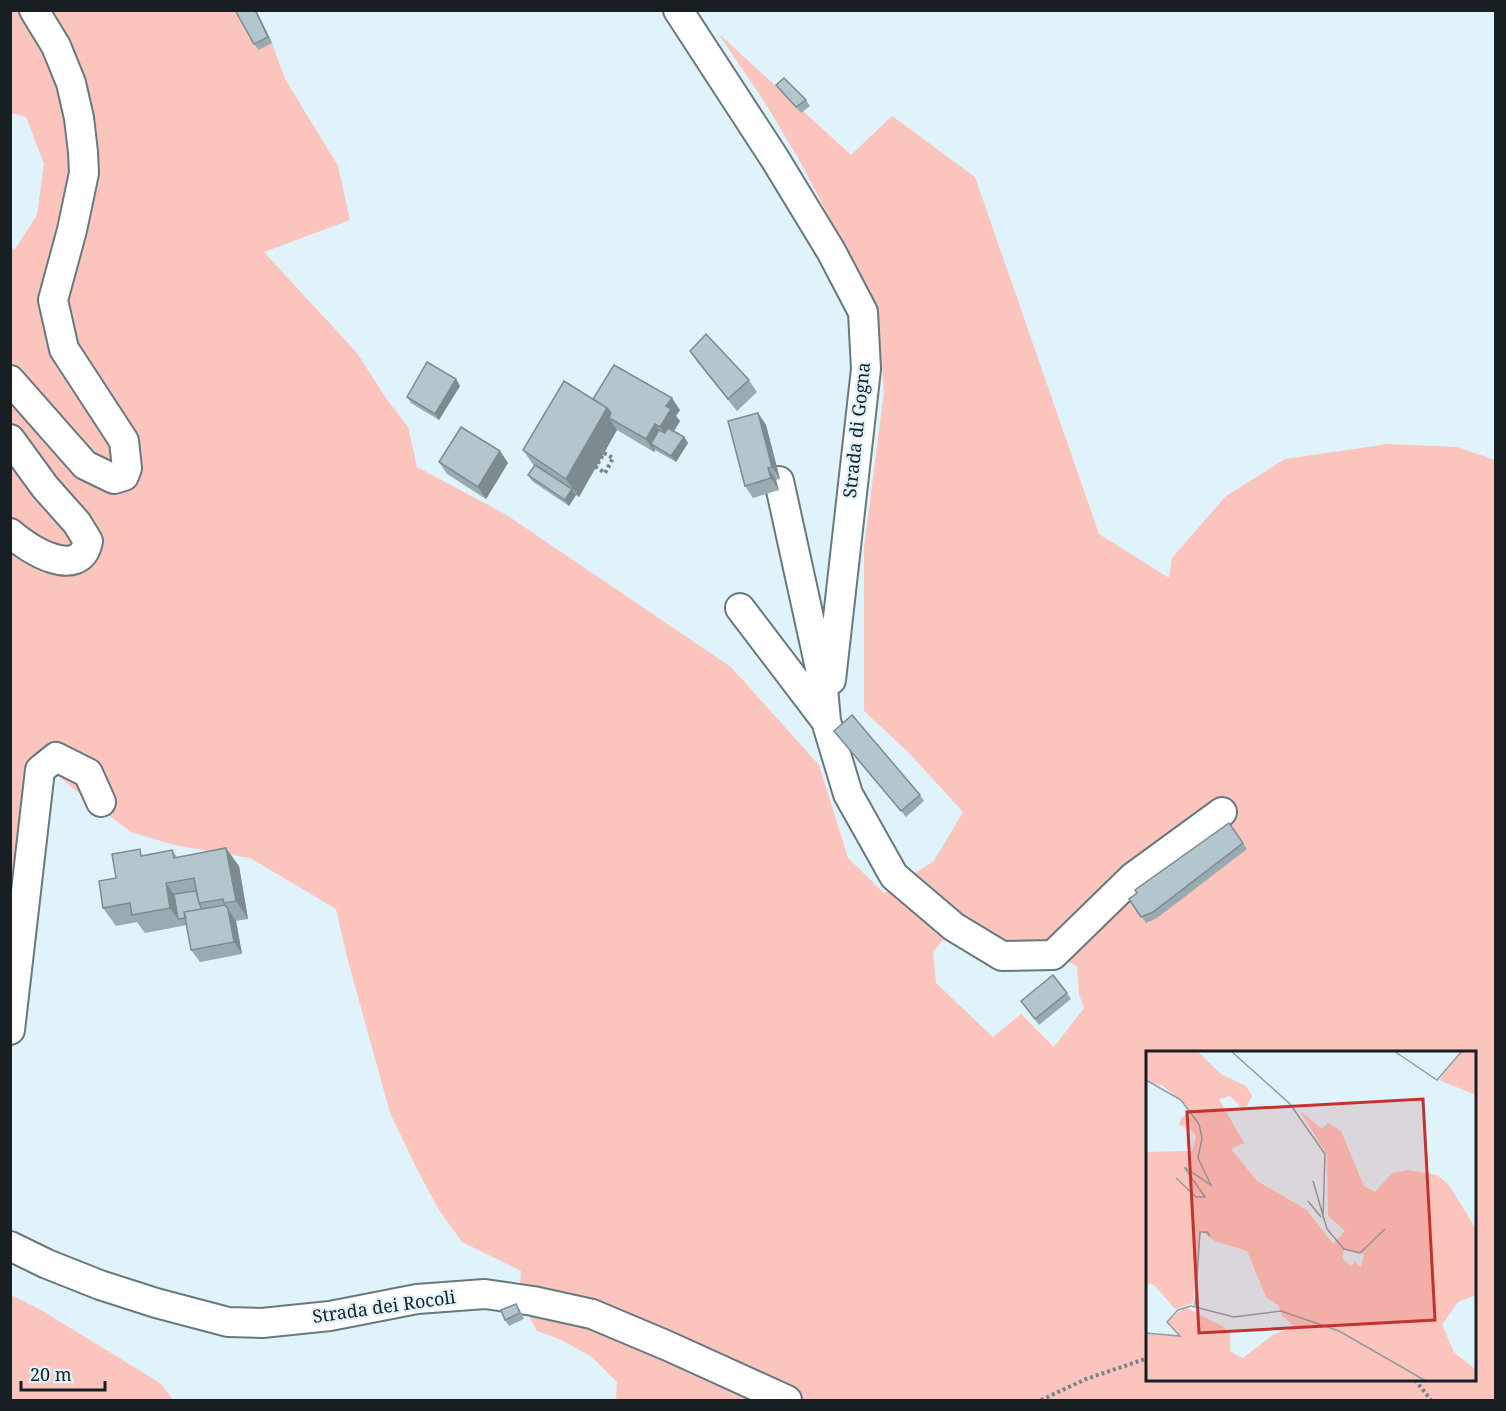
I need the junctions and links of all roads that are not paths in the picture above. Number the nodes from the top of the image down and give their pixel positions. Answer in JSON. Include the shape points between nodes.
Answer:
{"nodes":[{"id":1,"x":34,"y":10,"type":"edge"},
{"id":2,"x":678,"y":10,"type":"edge"},
{"id":3,"x":10,"y":380,"type":"edge"},
{"id":4,"x":10,"y":440,"type":"edge"},
{"id":5,"x":779,"y":482,"type":"dead end"},
{"id":6,"x":10,"y":533,"type":"edge"},
{"id":7,"x":740,"y":608,"type":"dead end"},
{"id":8,"x":826,"y":721,"type":"junction"},
{"id":9,"x":101,"y":802,"type":"dead end"},
{"id":10,"x":1222,"y":812,"type":"dead end"},
{"id":11,"x":10,"y":1030,"type":"edge"},
{"id":12,"x":10,"y":1246,"type":"edge"},
{"id":13,"x":786,"y":1401,"type":"edge"}],
"edges":[{"from":1,"to":3,"type":"street","via":[[56,46],[71,83],[83,153],[84,173],[53,300],[64,349],[124,441],[124,476],[114,479],[85,465]]},
{"from":2,"to":8,"type":"street","name":"Strada di Gogna","via":[[776,159],[863,312],[866,369]]},
{"from":4,"to":6,"type":"street","via":[[88,541],[79,558],[63,560],[24,546]]},
{"from":5,"to":8,"type":"street","name":"Strada di Gogna","via":[[822,677]]},
{"from":7,"to":8,"type":"street","name":"Strada di Gogna"},
{"from":8,"to":10,"type":"street","name":"Strada di Gogna","via":[[848,794],[894,876],[954,927],[1002,956],[1053,955],[1133,877]]},
{"from":9,"to":11,"type":"street","via":[[88,773],[56,757],[40,770]]},
{"from":12,"to":13,"type":"street","name":"Strada dei Rocoli","via":[[100,1285],[228,1322],[330,1316],[417,1299],[485,1294],[533,1300],[592,1314]]}]}
